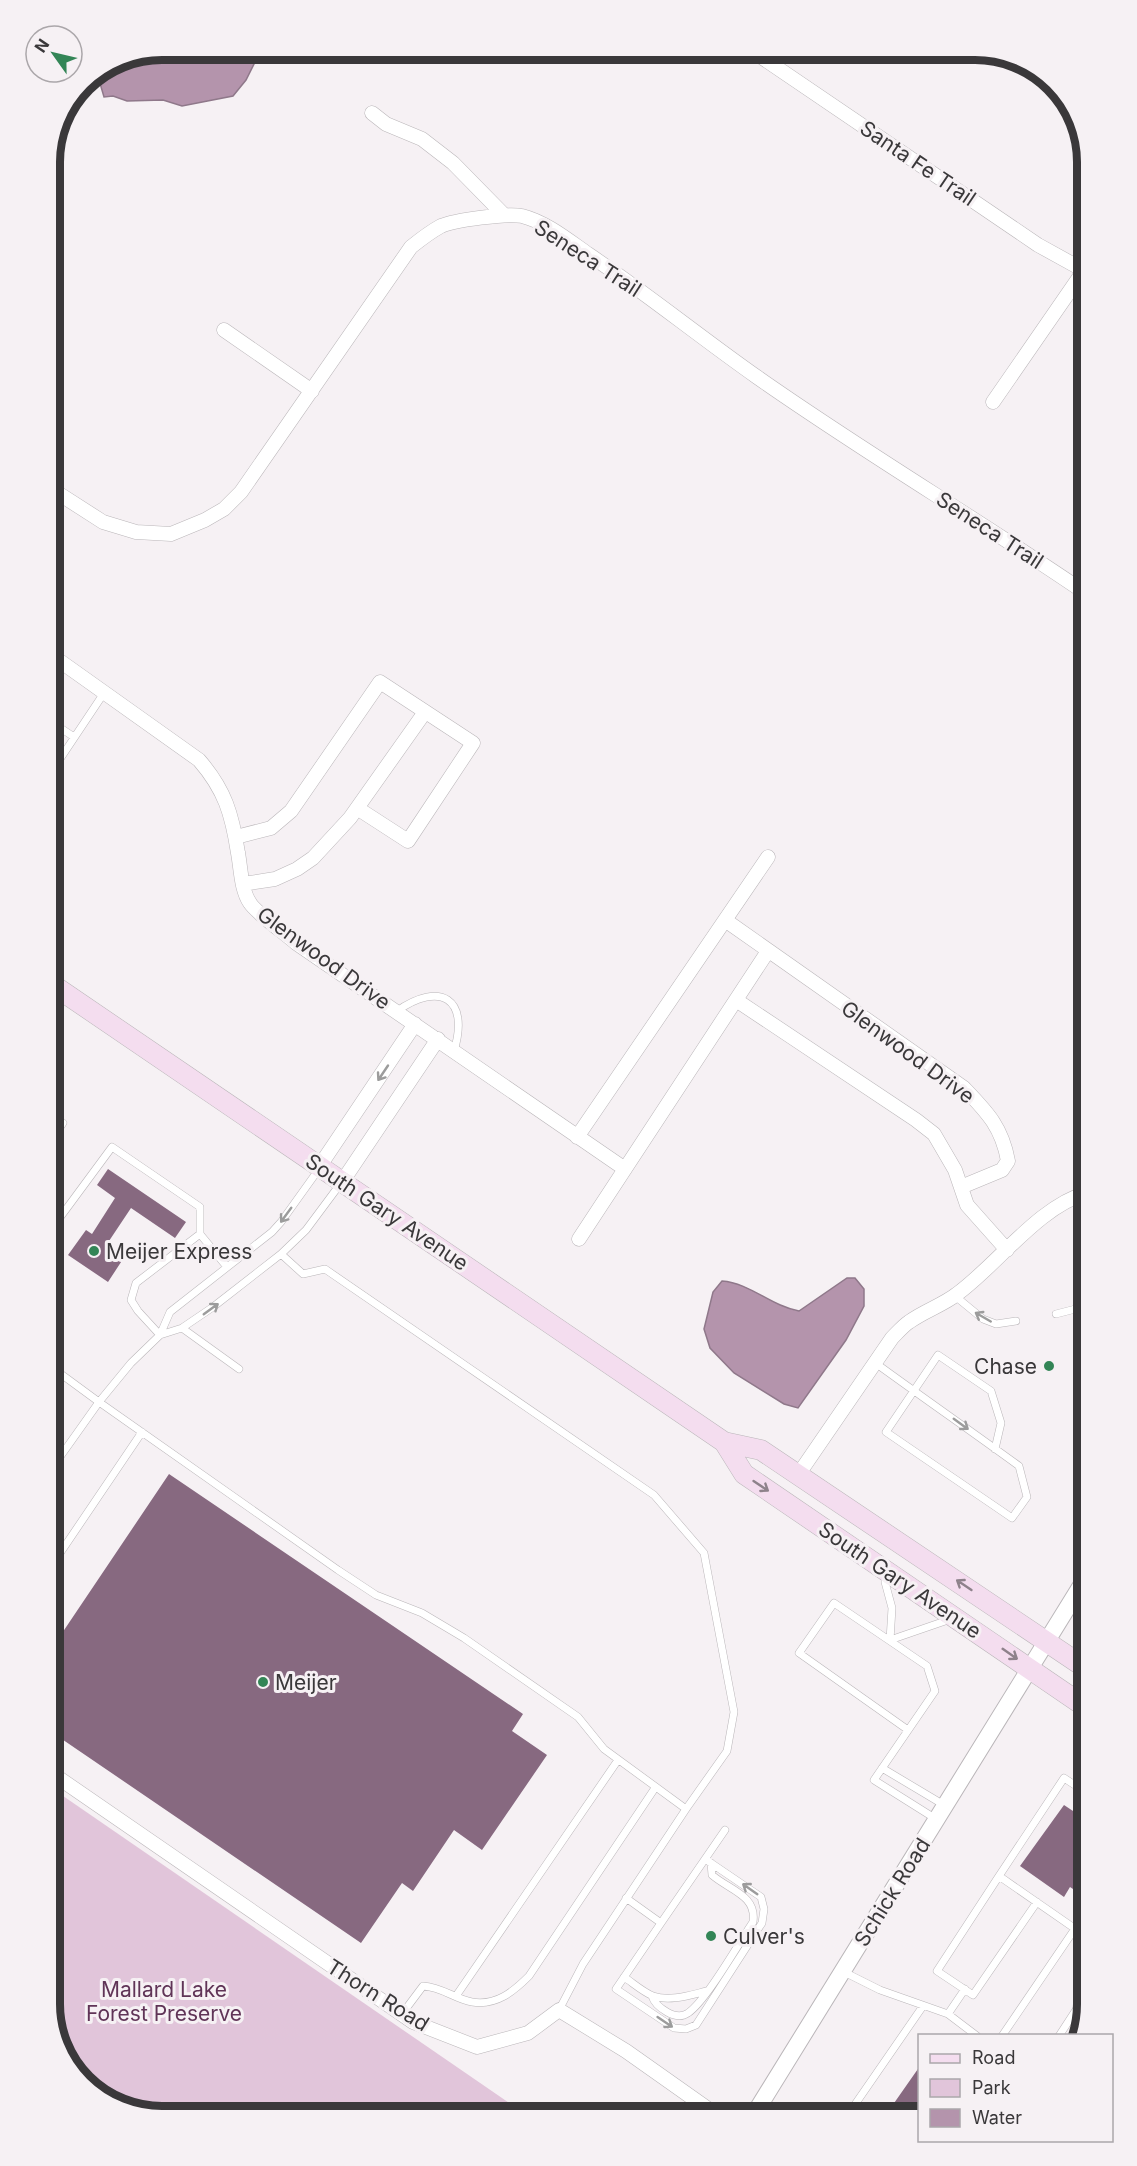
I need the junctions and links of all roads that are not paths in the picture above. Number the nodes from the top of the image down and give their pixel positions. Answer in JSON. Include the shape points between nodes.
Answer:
{"nodes":[{"id":1,"x":766,"y":60,"type":"edge"},
{"id":2,"x":372,"y":113,"type":"dead end"},
{"id":3,"x":504,"y":215,"type":"junction"},
{"id":4,"x":1077,"y":264,"type":"edge"},
{"id":5,"x":1077,"y":282,"type":"edge"},
{"id":6,"x":224,"y":330,"type":"dead end"},
{"id":7,"x":312,"y":391,"type":"junction"},
{"id":8,"x":993,"y":402,"type":"dead end"},
{"id":9,"x":60,"y":494,"type":"edge"},
{"id":10,"x":1077,"y":587,"type":"edge"},
{"id":11,"x":60,"y":661,"type":"edge"},
{"id":12,"x":104,"y":693,"type":"junction"},
{"id":13,"x":425,"y":712,"type":"junction"},
{"id":14,"x":60,"y":728,"type":"edge"},
{"id":15,"x":74,"y":737,"type":"junction"},
{"id":16,"x":60,"y":759,"type":"edge"},
{"id":17,"x":357,"y":808,"type":"junction"},
{"id":18,"x":236,"y":837,"type":"junction"},
{"id":19,"x":768,"y":857,"type":"dead end"},
{"id":20,"x":243,"y":884,"type":"junction"},
{"id":21,"x":725,"y":920,"type":"junction"},
{"id":22,"x":768,"y":951,"type":"junction"},
{"id":23,"x":60,"y":990,"type":"edge"},
{"id":24,"x":736,"y":1000,"type":"junction"},
{"id":25,"x":397,"y":1011,"type":"junction"},
{"id":26,"x":416,"y":1024,"type":"junction"},
{"id":27,"x":438,"y":1039,"type":"junction"},
{"id":28,"x":454,"y":1051,"type":"junction"},
{"id":29,"x":577,"y":1137,"type":"junction"},
{"id":30,"x":319,"y":1167,"type":"junction"},
{"id":31,"x":625,"y":1169,"type":"junction"},
{"id":32,"x":342,"y":1182,"type":"junction"},
{"id":33,"x":961,"y":1187,"type":"junction"},
{"id":34,"x":1077,"y":1196,"type":"edge"},
{"id":35,"x":60,"y":1217,"type":"edge"},
{"id":36,"x":200,"y":1234,"type":"junction"},
{"id":37,"x":579,"y":1239,"type":"dead end"},
{"id":38,"x":1007,"y":1250,"type":"junction"},
{"id":39,"x":281,"y":1254,"type":"junction"},
{"id":40,"x":227,"y":1267,"type":"junction"},
{"id":41,"x":955,"y":1296,"type":"junction"},
{"id":42,"x":1077,"y":1309,"type":"edge"},
{"id":43,"x":1056,"y":1314,"type":"dead end"},
{"id":44,"x":1016,"y":1322,"type":"dead end"},
{"id":45,"x":182,"y":1328,"type":"junction"},
{"id":46,"x":160,"y":1335,"type":"junction"},
{"id":47,"x":874,"y":1362,"type":"junction"},
{"id":48,"x":239,"y":1369,"type":"dead end"},
{"id":49,"x":60,"y":1373,"type":"edge"},
{"id":50,"x":913,"y":1390,"type":"junction"},
{"id":51,"x":99,"y":1402,"type":"junction"},
{"id":52,"x":142,"y":1432,"type":"junction"},
{"id":53,"x":724,"y":1442,"type":"junction"},
{"id":54,"x":995,"y":1449,"type":"junction"},
{"id":55,"x":60,"y":1458,"type":"edge"},
{"id":56,"x":798,"y":1474,"type":"junction"},
{"id":57,"x":60,"y":1554,"type":"edge"},
{"id":58,"x":885,"y":1570,"type":"junction"},
{"id":59,"x":1077,"y":1593,"type":"edge"},
{"id":60,"x":956,"y":1617,"type":"junction"},
{"id":61,"x":890,"y":1640,"type":"junction"},
{"id":62,"x":1047,"y":1641,"type":"junction"},
{"id":63,"x":1077,"y":1661,"type":"edge"},
{"id":64,"x":1030,"y":1668,"type":"junction"},
{"id":65,"x":1077,"y":1700,"type":"edge"},
{"id":66,"x":908,"y":1730,"type":"junction"},
{"id":67,"x":618,"y":1760,"type":"junction"},
{"id":68,"x":882,"y":1768,"type":"junction"},
{"id":69,"x":60,"y":1779,"type":"edge"},
{"id":70,"x":1077,"y":1786,"type":"edge"},
{"id":71,"x":655,"y":1788,"type":"junction"},
{"id":72,"x":686,"y":1809,"type":"junction"},
{"id":73,"x":941,"y":1813,"type":"junction"},
{"id":74,"x":724,"y":1830,"type":"dead end"},
{"id":75,"x":708,"y":1861,"type":"junction"},
{"id":76,"x":999,"y":1876,"type":"junction"},
{"id":77,"x":626,"y":1898,"type":"junction"},
{"id":78,"x":1037,"y":1902,"type":"junction"},
{"id":79,"x":661,"y":1923,"type":"junction"},
{"id":80,"x":1076,"y":1929,"type":"joint"},
{"id":81,"x":842,"y":1971,"type":"junction"},
{"id":82,"x":624,"y":1977,"type":"junction"},
{"id":83,"x":964,"y":1989,"type":"junction"},
{"id":84,"x":707,"y":1991,"type":"junction"},
{"id":85,"x":456,"y":1995,"type":"junction"},
{"id":86,"x":652,"y":1996,"type":"junction"},
{"id":87,"x":923,"y":2006,"type":"junction"},
{"id":88,"x":559,"y":2010,"type":"junction"},
{"id":89,"x":1077,"y":2010,"type":"edge"},
{"id":90,"x":402,"y":2014,"type":"junction"},
{"id":91,"x":948,"y":2014,"type":"junction"},
{"id":92,"x":974,"y":2034,"type":"edge"},
{"id":93,"x":1003,"y":2034,"type":"edge"},
{"id":94,"x":1060,"y":2034,"type":"edge"},
{"id":95,"x":704,"y":2106,"type":"edge"},
{"id":96,"x":759,"y":2106,"type":"edge"},
{"id":97,"x":854,"y":2106,"type":"edge"}],
"edges":[{"from":1,"to":4,"type":"street","name":"Santa Fe Trail","via":[[1038,245]]},
{"from":2,"to":3,"type":"street","via":[[386,124],[422,139],[453,163]]},
{"from":3,"to":7,"type":"street","name":"Seneca Trail","via":[[444,225],[411,247]]},
{"from":3,"to":10,"type":"street","name":"Seneca Trail","via":[[522,216],[549,227],[769,386]]},
{"from":5,"to":8,"type":"street"},
{"from":6,"to":7,"type":"street"},
{"from":7,"to":9,"type":"street","name":"Seneca Trail","via":[[242,492],[224,509],[171,534],[136,532],[103,522]]},
{"from":11,"to":12,"type":"street","name":"Glenwood Drive"},
{"from":12,"to":15,"type":"lane"},
{"from":12,"to":18,"type":"street","name":"Glenwood Drive","via":[[199,760],[224,795]]},
{"from":13,"to":17,"type":"street","name":"Glenwood Drive"},
{"from":13,"to":17,"type":"street","via":[[473,743],[408,841]]},
{"from":13,"to":18,"type":"street","via":[[380,682],[291,811],[271,828]]},
{"from":14,"to":15,"type":"lane"},
{"from":15,"to":16,"type":"lane"},
{"from":17,"to":20,"type":"street","name":"Glenwood Drive","via":[[313,858],[297,869],[275,879]]},
{"from":18,"to":20,"type":"street","name":"Glenwood Drive"},
{"from":19,"to":21,"type":"street"},
{"from":20,"to":25,"type":"street","name":"Glenwood Drive","via":[[250,903],[296,943]]},
{"from":21,"to":22,"type":"street","name":"Glenwood Drive"},
{"from":21,"to":29,"type":"street"},
{"from":22,"to":24,"type":"street"},
{"from":22,"to":33,"type":"street","name":"Glenwood Drive","via":[[964,1088],[992,1117],[1005,1142],[1008,1161],[1002,1170]]},
{"from":23,"to":30,"type":"main road","name":"South Gary Avenue"},
{"from":24,"to":31,"type":"street"},
{"from":24,"to":33,"type":"street","via":[[934,1134]]},
{"from":25,"to":26,"type":"street","name":"Glenwood Drive"},
{"from":25,"to":28,"type":"lane","via":[[412,1000],[429,996],[452,1003],[459,1017]]},
{"from":26,"to":27,"type":"street","name":"Glenwood Drive"},
{"from":26,"to":30,"type":"street","one_way":true},
{"from":27,"to":28,"type":"street","name":"Glenwood Drive"},
{"from":27,"to":32,"type":"street"},
{"from":28,"to":29,"type":"street","name":"Glenwood Drive"},
{"from":29,"to":31,"type":"street","name":"Glenwood Drive"},
{"from":30,"to":32,"type":"main road","name":"South Gary Avenue"},
{"from":30,"to":40,"type":"lane","one_way":true,"via":[[272,1232]]},
{"from":31,"to":37,"type":"street"},
{"from":32,"to":39,"type":"lane","via":[[306,1230]]},
{"from":32,"to":53,"type":"main road","name":"South Gary Avenue"},
{"from":33,"to":38,"type":"street","via":[[967,1205]]},
{"from":34,"to":38,"type":"street","via":[[1036,1221]]},
{"from":35,"to":36,"type":"lane","via":[[112,1147],[200,1207]]},
{"from":36,"to":40,"type":"lane"},
{"from":36,"to":46,"type":"lane","via":[[136,1283],[131,1300]]},
{"from":38,"to":41,"type":"street"},
{"from":45,"to":39,"type":"lane","one_way":true},
{"from":39,"to":72,"type":"lane","via":[[303,1274],[325,1269],[654,1495],[705,1553],[734,1712],[727,1751]]},
{"from":40,"to":46,"type":"lane","via":[[170,1312]]},
{"from":44,"to":41,"type":"lane","one_way":true,"via":[[996,1324],[983,1319]]},
{"from":41,"to":47,"type":"street","via":[[908,1322]]},
{"from":42,"to":43,"type":"lane"},
{"from":45,"to":46,"type":"lane"},
{"from":45,"to":48,"type":"lane"},
{"from":46,"to":51,"type":"lane"},
{"from":47,"to":50,"type":"lane"},
{"from":47,"to":56,"type":"street"},
{"from":49,"to":51,"type":"lane"},
{"from":50,"to":54,"type":"lane","one_way":true},
{"from":50,"to":54,"type":"lane","via":[[938,1355],[991,1391],[1001,1423]]},
{"from":50,"to":54,"type":"lane","via":[[886,1432],[1012,1518],[1027,1497],[1019,1466]]},
{"from":51,"to":52,"type":"lane"},
{"from":51,"to":55,"type":"lane"},
{"from":52,"to":57,"type":"lane"},
{"from":52,"to":67,"type":"lane","via":[[376,1595],[422,1613],[464,1638],[578,1717]]},
{"from":53,"to":56,"type":"main road","name":"South Gary Avenue","via":[[762,1450]]},
{"from":53,"to":58,"type":"main road","name":"South Gary Avenue","one_way":true,"via":[[744,1474]]},
{"from":62,"to":56,"type":"main road","name":"South Gary Avenue","one_way":true},
{"from":58,"to":60,"type":"main road","name":"South Gary Avenue"},
{"from":58,"to":61,"type":"lane","via":[[892,1608]]},
{"from":59,"to":62,"type":"street","name":"Schick Road"},
{"from":60,"to":61,"type":"lane"},
{"from":60,"to":64,"type":"main road","name":"South Gary Avenue","one_way":true},
{"from":61,"to":66,"type":"lane","via":[[927,1666],[935,1690]]},
{"from":61,"to":66,"type":"lane","via":[[834,1603],[799,1653]]},
{"from":62,"to":63,"type":"main road","name":"South Gary Avenue"},
{"from":62,"to":64,"type":"street","name":"Schick Road"},
{"from":64,"to":65,"type":"main road","name":"South Gary Avenue"},
{"from":64,"to":73,"type":"street","name":"Schick Road"},
{"from":66,"to":68,"type":"lane"},
{"from":67,"to":71,"type":"lane"},
{"from":67,"to":85,"type":"lane"},
{"from":68,"to":73,"type":"lane"},
{"from":68,"to":73,"type":"lane","via":[[874,1780]]},
{"from":69,"to":90,"type":"street","name":"Thorn Road"},
{"from":70,"to":76,"type":"lane","via":[[1064,1778]]},
{"from":71,"to":72,"type":"lane"},
{"from":71,"to":85,"type":"lane","via":[[529,1976],[512,1993],[494,2001],[472,2002]]},
{"from":72,"to":77,"type":"lane"},
{"from":73,"to":81,"type":"street","name":"Schick Road"},
{"from":74,"to":75,"type":"lane"},
{"from":75,"to":79,"type":"lane"},
{"from":82,"to":75,"type":"lane","one_way":true,"via":[[616,1989],[674,2028],[696,2025],[762,1923],[764,1909],[761,1897]]},
{"from":75,"to":84,"type":"lane","via":[[712,1875],[738,1892],[754,1911],[753,1922]]},
{"from":76,"to":78,"type":"lane"},
{"from":76,"to":83,"type":"lane","via":[[937,1971]]},
{"from":77,"to":79,"type":"lane"},
{"from":77,"to":88,"type":"lane","via":[[583,1964]]},
{"from":78,"to":80,"type":"lane"},
{"from":78,"to":83,"type":"lane","via":[[973,1995]]},
{"from":79,"to":82,"type":"lane"},
{"from":80,"to":93,"type":"lane"},
{"from":81,"to":87,"type":"lane"},
{"from":81,"to":96,"type":"street","name":"Schick Road"},
{"from":82,"to":86,"type":"lane"},
{"from":83,"to":91,"type":"lane"},
{"from":84,"to":86,"type":"lane"},
{"from":84,"to":86,"type":"lane","via":[[693,2009],[680,2016],[663,2010]]},
{"from":85,"to":90,"type":"lane","via":[[423,1986]]},
{"from":87,"to":91,"type":"lane"},
{"from":87,"to":97,"type":"lane"},
{"from":88,"to":90,"type":"street","name":"Thorn Road","via":[[528,2033],[477,2047]]},
{"from":88,"to":95,"type":"street"},
{"from":89,"to":94,"type":"lane"},
{"from":91,"to":92,"type":"lane"}]}
